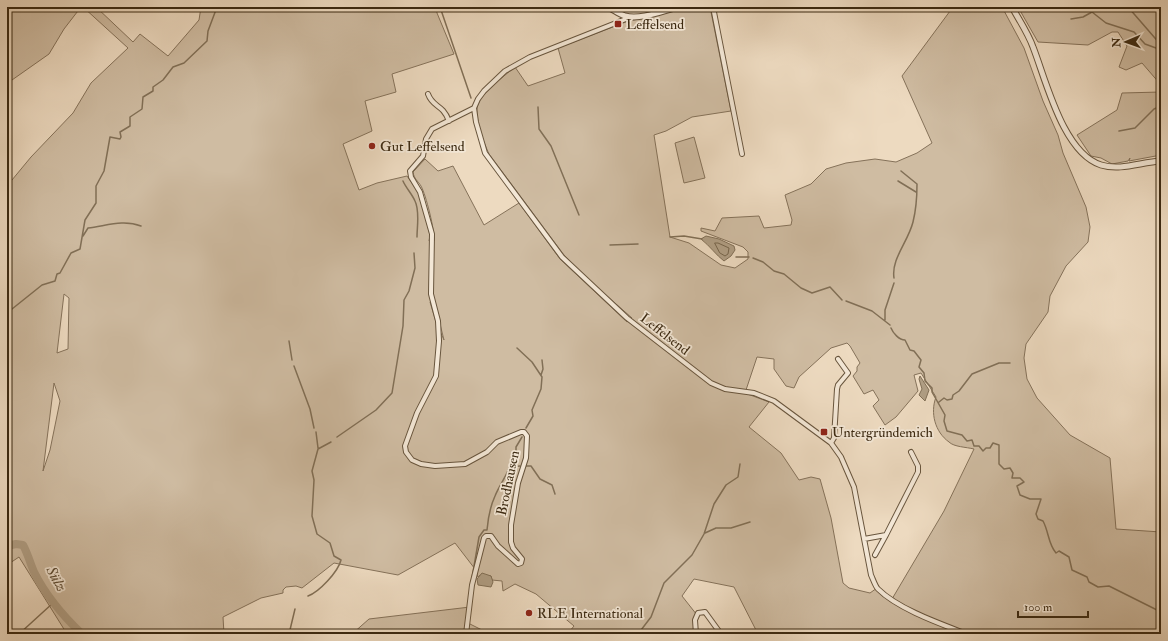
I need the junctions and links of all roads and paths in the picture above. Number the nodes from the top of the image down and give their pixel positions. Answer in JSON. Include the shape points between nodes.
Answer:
{"nodes":[{"id":1,"x":608,"y":7,"type":"edge"},
{"id":2,"x":678,"y":7,"type":"edge"},
{"id":3,"x":713,"y":7,"type":"edge"},
{"id":4,"x":1012,"y":7,"type":"edge"},
{"id":5,"x":631,"y":17,"type":"junction"},
{"id":6,"x":428,"y":94,"type":"dead end"},
{"id":7,"x":474,"y":108,"type":"junction"},
{"id":8,"x":449,"y":121,"type":"junction"},
{"id":9,"x":742,"y":154,"type":"dead end"},
{"id":10,"x":1161,"y":161,"type":"edge"},
{"id":11,"x":838,"y":359,"type":"dead end"},
{"id":12,"x":831,"y":443,"type":"junction"},
{"id":13,"x":911,"y":452,"type":"dead end"},
{"id":14,"x":886,"y":535,"type":"junction"},
{"id":15,"x":864,"y":539,"type":"junction"},
{"id":16,"x":875,"y":555,"type":"dead end"},
{"id":17,"x":466,"y":634,"type":"edge"},
{"id":18,"x":696,"y":634,"type":"edge"},
{"id":19,"x":721,"y":634,"type":"edge"},
{"id":20,"x":967,"y":634,"type":"edge"}],
"edges":[{"from":1,"to":5,"type":"street"},
{"from":2,"to":5,"type":"street"},
{"from":3,"to":9,"type":"street"},
{"from":4,"to":10,"type":"street","via":[[1033,46],[1061,120],[1081,152],[1090,160],[1112,167]]},
{"from":5,"to":7,"type":"street","via":[[521,61],[494,80]]},
{"from":6,"to":8,"type":"street","via":[[431,102],[445,111]]},
{"from":7,"to":8,"type":"street"},
{"from":7,"to":12,"type":"street","name":"Leffelsend","via":[[485,153],[562,257],[591,285],[641,329],[711,383],[718,387],[754,393],[774,401]]},
{"from":8,"to":17,"type":"street","name":"Brodhausen","via":[[432,130],[426,139],[423,156],[410,171],[420,192],[432,234],[431,294],[440,341],[436,376],[417,413],[405,446],[408,457],[421,464],[465,464],[487,452],[497,442],[522,432],[527,436],[526,458],[518,483],[511,525],[511,542],[522,559],[521,563],[518,564],[510,558],[491,536],[484,538],[472,585]]},
{"from":11,"to":12,"type":"street","via":[[848,373],[837,389],[834,438]]},
{"from":12,"to":15,"type":"street","via":[[841,457],[854,487]]},
{"from":13,"to":14,"type":"street","via":[[918,472]]},
{"from":14,"to":15,"type":"street"},
{"from":14,"to":16,"type":"street"},
{"from":15,"to":20,"type":"street","via":[[871,575],[877,588],[921,615]]},
{"from":18,"to":19,"type":"street","via":[[696,617],[702,612]]}]}
